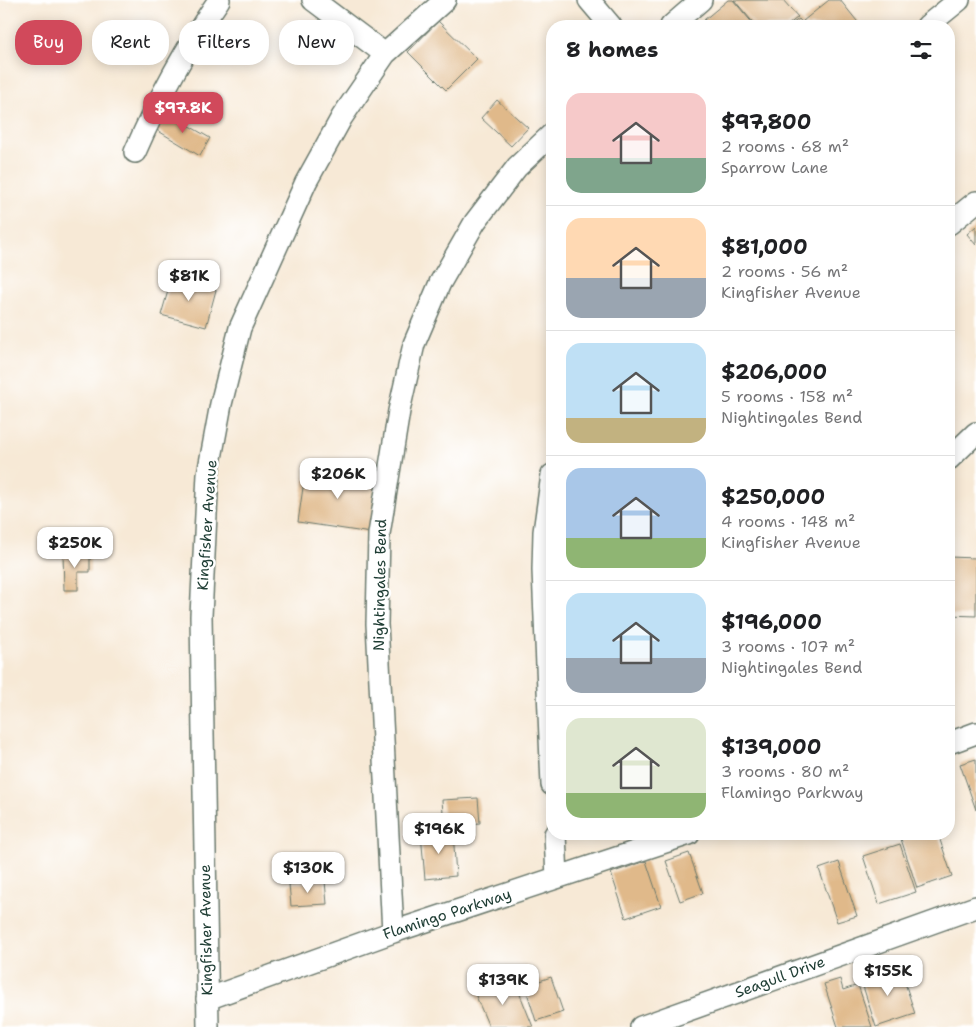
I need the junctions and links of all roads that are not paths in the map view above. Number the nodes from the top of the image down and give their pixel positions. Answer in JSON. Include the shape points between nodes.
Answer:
{"nodes":[{"id":1,"x":218,"y":0,"type":"edge"},
{"id":2,"x":313,"y":0,"type":"edge"},
{"id":3,"x":445,"y":0,"type":"edge"},
{"id":4,"x":589,"y":0,"type":"edge"},
{"id":5,"x":702,"y":0,"type":"edge"},
{"id":6,"x":959,"y":0,"type":"edge"},
{"id":7,"x":606,"y":20,"type":"edge"},
{"id":8,"x":678,"y":20,"type":"edge"},
{"id":9,"x":934,"y":20,"type":"edge"},
{"id":10,"x":385,"y":54,"type":"junction"},
{"id":11,"x":546,"y":140,"type":"edge"},
{"id":12,"x":135,"y":152,"type":"dead end"},
{"id":13,"x":976,"y":202,"type":"edge"},
{"id":14,"x":955,"y":219,"type":"edge"},
{"id":15,"x":976,"y":433,"type":"edge"},
{"id":16,"x":955,"y":453,"type":"edge"},
{"id":17,"x":546,"y":518,"type":"edge"},
{"id":18,"x":546,"y":656,"type":"edge"},
{"id":19,"x":976,"y":733,"type":"edge"},
{"id":20,"x":955,"y":741,"type":"edge"},
{"id":21,"x":555,"y":840,"type":"edge"},
{"id":22,"x":672,"y":840,"type":"edge"},
{"id":23,"x":557,"y":878,"type":"junction"},
{"id":24,"x":976,"y":907,"type":"edge"},
{"id":25,"x":393,"y":932,"type":"junction"},
{"id":26,"x":207,"y":999,"type":"junction"},
{"id":27,"x":208,"y":1027,"type":"edge"},
{"id":28,"x":641,"y":1027,"type":"edge"}],
"edges":[{"from":1,"to":12,"type":"street","via":[[186,48]]},
{"from":2,"to":10,"type":"street"},
{"from":3,"to":10,"type":"street","name":"Kingfisher Avenue"},
{"from":4,"to":7,"type":"street"},
{"from":5,"to":8,"type":"street"},
{"from":6,"to":9,"type":"street"},
{"from":10,"to":26,"type":"street","name":"Kingfisher Avenue","via":[[342,117],[272,253],[240,328],[221,404],[208,474],[201,616]]},
{"from":11,"to":25,"type":"street","name":"Nightingales Bend","via":[[518,167],[475,222],[440,283],[414,344],[399,411],[379,534],[377,624]]},
{"from":13,"to":14,"type":"street"},
{"from":15,"to":16,"type":"street"},
{"from":17,"to":18,"type":"street","via":[[542,570]]},
{"from":19,"to":20,"type":"street"},
{"from":21,"to":23,"type":"street"},
{"from":22,"to":23,"type":"street","name":"Flamingo Parkway"},
{"from":23,"to":25,"type":"street","name":"Flamingo Parkway"},
{"from":24,"to":28,"type":"street","name":"Seagull Drive"},
{"from":25,"to":26,"type":"street","name":"Flamingo Parkway"},
{"from":26,"to":27,"type":"street","name":"Kingfisher Avenue"}]}
